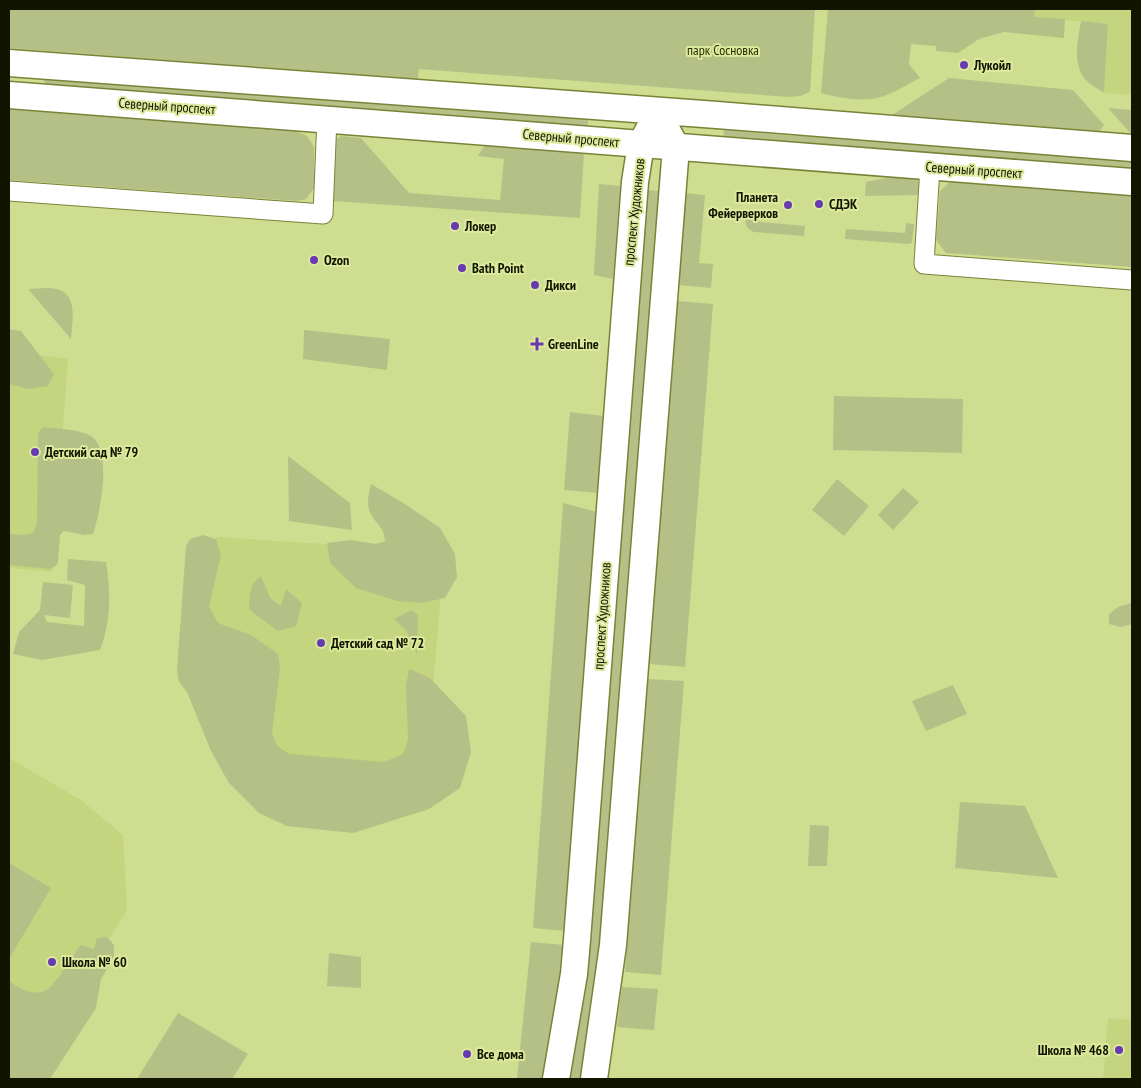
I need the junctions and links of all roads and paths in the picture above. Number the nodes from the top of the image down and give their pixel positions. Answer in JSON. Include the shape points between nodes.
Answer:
{"nodes":[{"id":1,"x":9,"y":63,"type":"edge"},
{"id":2,"x":38,"y":65,"type":"junction"},
{"id":3,"x":9,"y":94,"type":"edge"},
{"id":4,"x":36,"y":96,"type":"junction"},
{"id":5,"x":658,"y":112,"type":"junction"},
{"id":6,"x":327,"y":118,"type":"junction"},
{"id":7,"x":641,"y":144,"type":"junction"},
{"id":8,"x":676,"y":147,"type":"junction"},
{"id":9,"x":1132,"y":148,"type":"edge"},
{"id":10,"x":930,"y":167,"type":"junction"},
{"id":11,"x":1132,"y":182,"type":"edge"},
{"id":12,"x":9,"y":191,"type":"edge"},
{"id":13,"x":1132,"y":280,"type":"edge"},
{"id":14,"x":556,"y":1079,"type":"edge"},
{"id":15,"x":594,"y":1079,"type":"edge"}],
"edges":[{"from":1,"to":2,"type":"main road"},
{"from":2,"to":4,"type":"main road","via":[[28,72],[27,85]]},
{"from":2,"to":5,"type":"main road"},
{"from":3,"to":4,"type":"main road","name":"Северный проспект"},
{"from":4,"to":6,"type":"main road","name":"Северный проспект"},
{"from":5,"to":7,"type":"main road","name":"проспект Художников"},
{"from":5,"to":8,"type":"main road"},
{"from":5,"to":9,"type":"main road"},
{"from":6,"to":7,"type":"main road","name":"Северный проспект"},
{"from":6,"to":12,"type":"street","via":[[323,214]]},
{"from":7,"to":8,"type":"main road","name":"Северный проспект"},
{"from":7,"to":14,"type":"main road","name":"проспект Художников","via":[[635,182],[574,974]]},
{"from":8,"to":10,"type":"main road","name":"Северный проспект"},
{"from":8,"to":15,"type":"main road","via":[[613,945]]},
{"from":10,"to":11,"type":"main road","name":"Северный проспект"},
{"from":10,"to":13,"type":"street","via":[[924,264]]}]}
